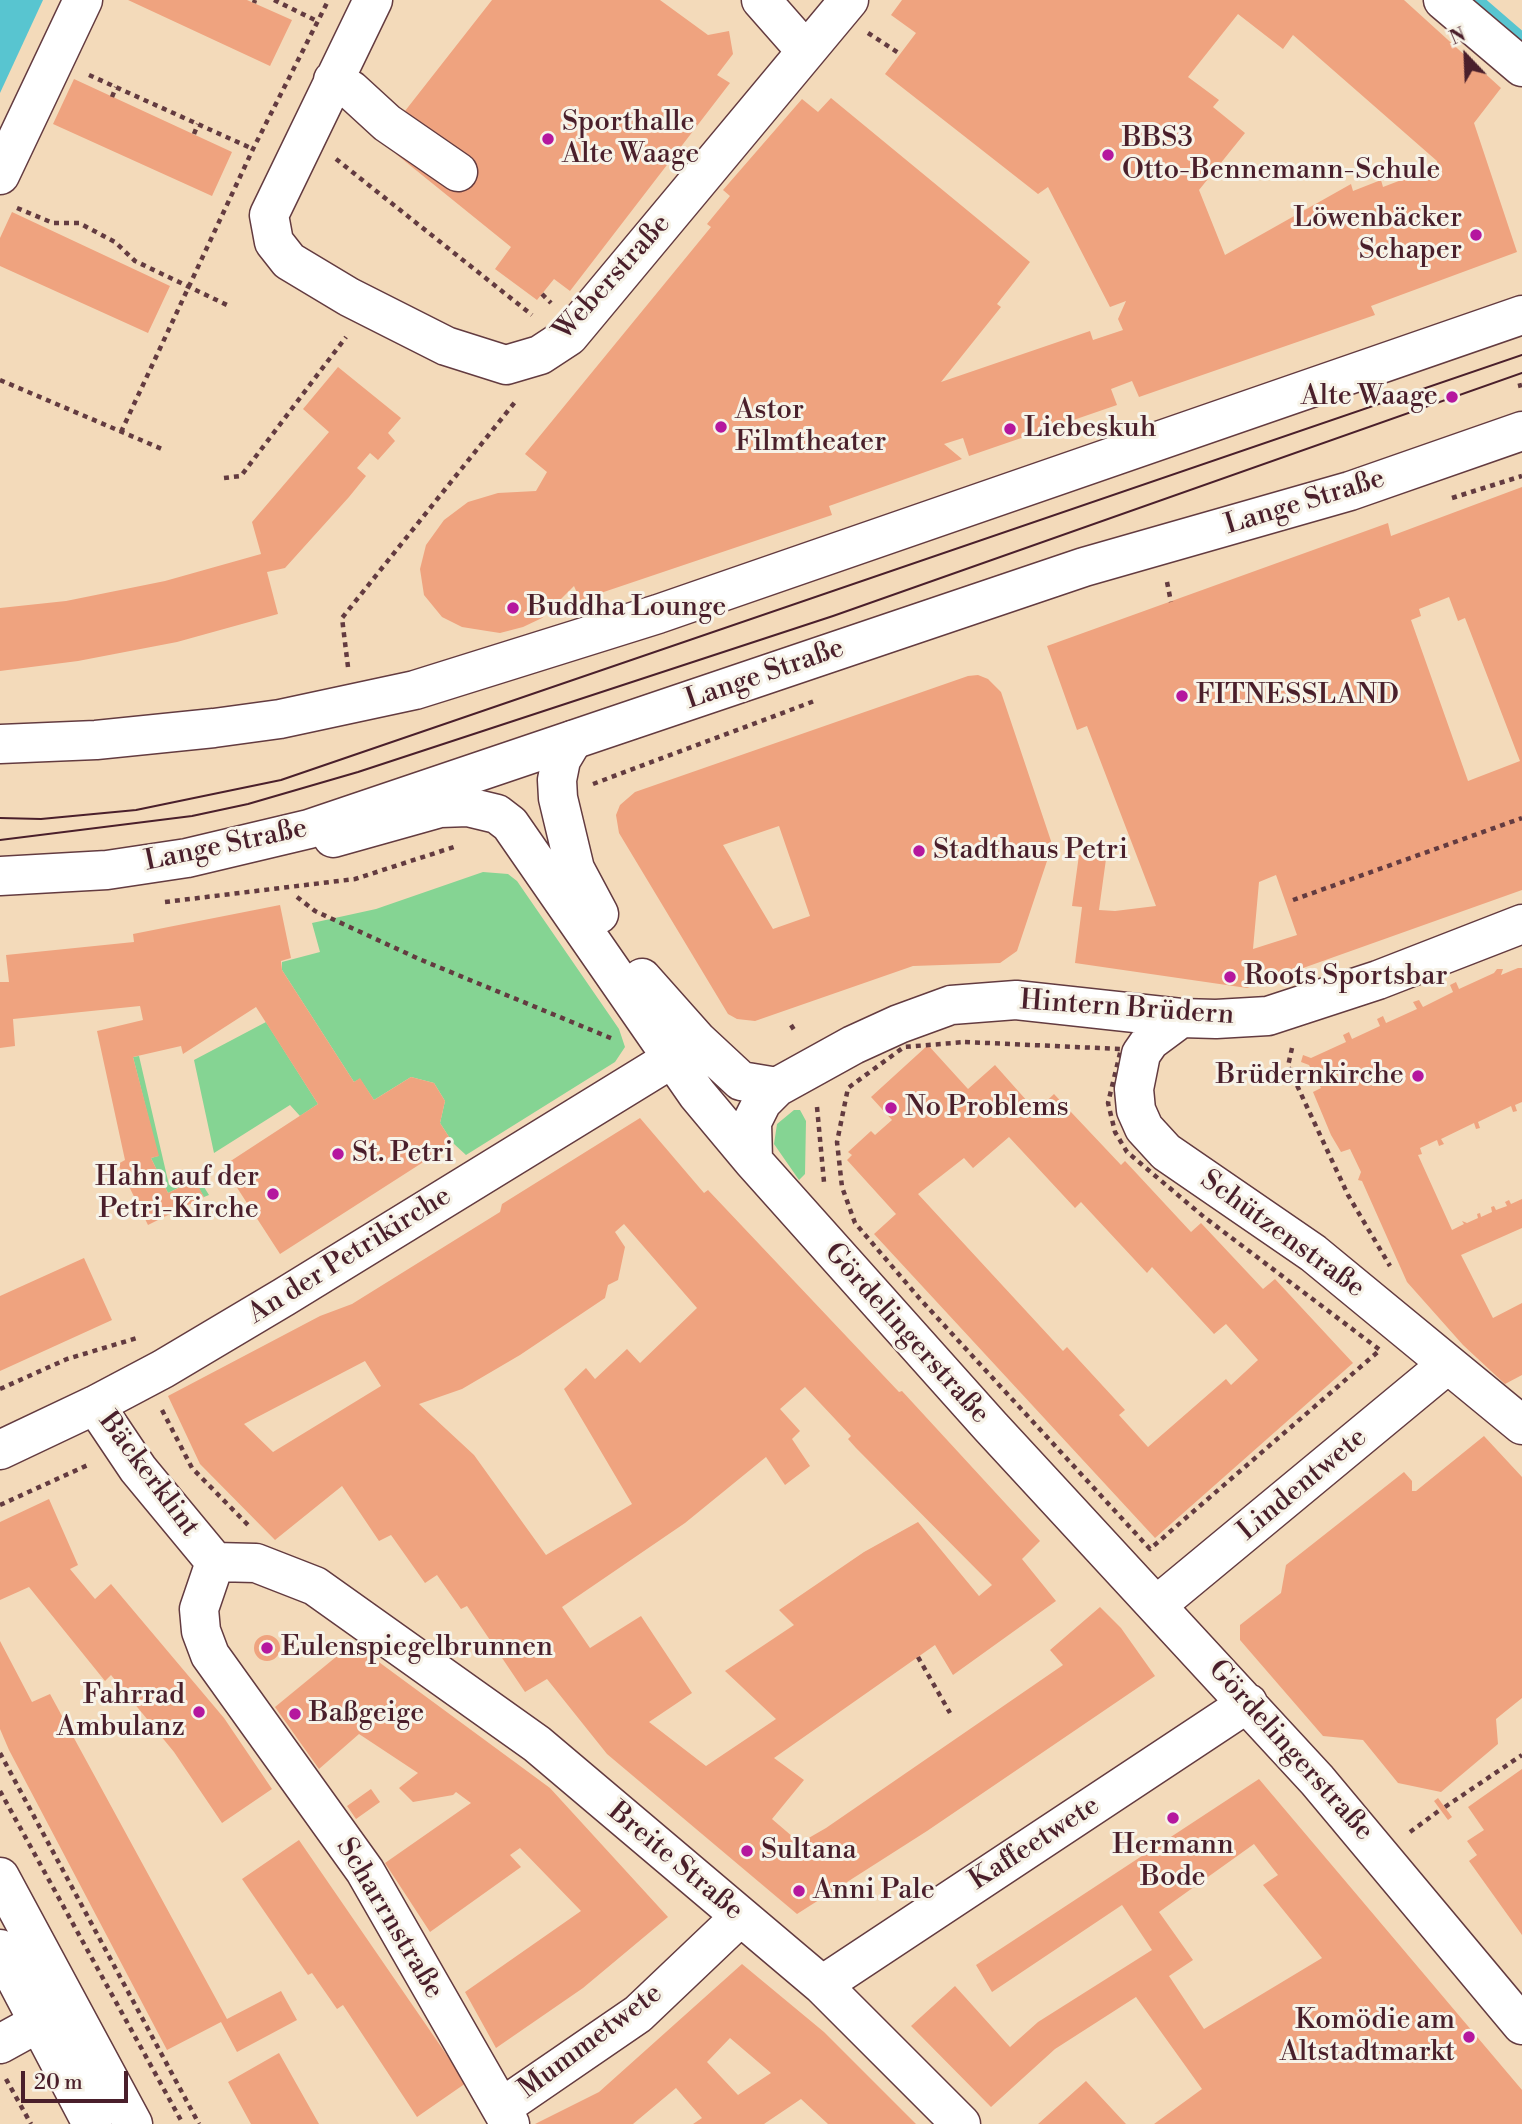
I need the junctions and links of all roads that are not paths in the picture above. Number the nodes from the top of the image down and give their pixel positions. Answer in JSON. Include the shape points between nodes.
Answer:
{"nodes":[{"id":1,"x":83,"y":0,"type":"edge"},
{"id":2,"x":373,"y":0,"type":"edge"},
{"id":3,"x":761,"y":0,"type":"edge"},
{"id":4,"x":849,"y":0,"type":"edge"},
{"id":5,"x":1443,"y":0,"type":"edge"},
{"id":6,"x":805,"y":50,"type":"junction"},
{"id":7,"x":1522,"y":67,"type":"edge"},
{"id":8,"x":333,"y":80,"type":"junction"},
{"id":9,"x":458,"y":172,"type":"dead end"},
{"id":10,"x":0,"y":175,"type":"edge"},
{"id":11,"x":1522,"y":315,"type":"edge"},
{"id":12,"x":1522,"y":431,"type":"edge"},
{"id":13,"x":573,"y":740,"type":"junction"},
{"id":14,"x":0,"y":744,"type":"edge"},
{"id":15,"x":239,"y":848,"type":"junction"},
{"id":16,"x":0,"y":876,"type":"edge"},
{"id":17,"x":1522,"y":924,"type":"edge"},
{"id":18,"x":1181,"y":1017,"type":"junction"},
{"id":19,"x":686,"y":1050,"type":"junction"},
{"id":20,"x":790,"y":1080,"type":"junction"},
{"id":21,"x":753,"y":1161,"type":"junction"},
{"id":22,"x":1448,"y":1364,"type":"junction"},
{"id":23,"x":95,"y":1405,"type":"junction"},
{"id":24,"x":1522,"y":1425,"type":"edge"},
{"id":25,"x":0,"y":1450,"type":"edge"},
{"id":26,"x":215,"y":1562,"type":"junction"},
{"id":27,"x":1157,"y":1605,"type":"junction"},
{"id":28,"x":370,"y":1624,"type":"joint"},
{"id":29,"x":1248,"y":1703,"type":"junction"},
{"id":30,"x":257,"y":1721,"type":"joint"},
{"id":31,"x":0,"y":1877,"type":"edge"},
{"id":32,"x":740,"y":1917,"type":"junction"},
{"id":33,"x":0,"y":1949,"type":"edge"},
{"id":34,"x":822,"y":1985,"type":"junction"},
{"id":35,"x":40,"y":2022,"type":"junction"},
{"id":36,"x":1522,"y":2025,"type":"edge"},
{"id":37,"x":0,"y":2044,"type":"edge"},
{"id":38,"x":506,"y":2116,"type":"edge"},
{"id":39,"x":92,"y":2124,"type":"edge"},
{"id":40,"x":133,"y":2124,"type":"edge"},
{"id":41,"x":961,"y":2124,"type":"edge"}],
"edges":[{"from":1,"to":10,"type":"street"},
{"from":2,"to":8,"type":"street"},
{"from":3,"to":6,"type":"street"},
{"from":4,"to":6,"type":"street","name":"Weberstraße"},
{"from":5,"to":7,"type":"street"},
{"from":6,"to":8,"type":"street","name":"Weberstraße","via":[[569,336],[540,355],[506,365],[446,346],[349,297],[289,261],[275,242],[269,215]]},
{"from":8,"to":9,"type":"street"},
{"from":11,"to":14,"type":"street","via":[[671,610],[438,684],[345,706],[214,728]]},
{"from":12,"to":13,"type":"street","name":"Lange Straße","via":[[1350,491],[1084,567]]},
{"from":13,"to":15,"type":"street","name":"Lange Straße","via":[[378,807]]},
{"from":13,"to":19,"type":"street","name":"Gördelingerstraße","via":[[561,760],[557,780],[575,869],[615,943]]},
{"from":15,"to":16,"type":"street","name":"Lange Straße","via":[[107,870]]},
{"from":15,"to":19,"type":"street","name":"Gördelingerstraße","via":[[325,841],[440,808],[468,807],[497,814],[510,824]]},
{"from":17,"to":18,"type":"street","name":"Hintern Brüdern","via":[[1378,980],[1268,1016]]},
{"from":18,"to":20,"type":"street","name":"Hintern Brüdern","via":[[1016,1000],[951,1005],[887,1029]]},
{"from":18,"to":22,"type":"street","name":"Schützenstraße","via":[[1141,1054],[1133,1089],[1144,1128],[1166,1152],[1313,1253]]},
{"from":19,"to":20,"type":"street","via":[[741,1082]]},
{"from":19,"to":21,"type":"street","name":"Gördelingerstraße","via":[[697,1094]]},
{"from":19,"to":23,"type":"street","name":"An der Petrikirche","via":[[284,1297]]},
{"from":20,"to":21,"type":"street","name":"Hintern Brüdern","via":[[762,1102],[752,1122]]},
{"from":21,"to":27,"type":"street","name":"Gördelingerstraße"},
{"from":22,"to":24,"type":"street","name":"Schützenstraße"},
{"from":22,"to":27,"type":"street","name":"Lindentwete"},
{"from":23,"to":25,"type":"street","name":"Bäckerklint"},
{"from":23,"to":26,"type":"street","name":"Bäckerklint","via":[[138,1469]]},
{"from":26,"to":28,"type":"street","name":"Bäckerklint","via":[[256,1563],[315,1586]]},
{"from":26,"to":30,"type":"street","name":"Bäckerklint","via":[[198,1609],[201,1631],[210,1655]]},
{"from":27,"to":29,"type":"street","name":"Gördelingerstraße"},
{"from":28,"to":32,"type":"street","name":"Breite Straße","via":[[537,1744]]},
{"from":29,"to":34,"type":"street","name":"Kaffeetwete"},
{"from":29,"to":36,"type":"street","name":"Gördelingerstraße","via":[[1381,1853]]},
{"from":30,"to":38,"type":"street","name":"Scharrnstraße","via":[[365,1871]]},
{"from":31,"to":40,"type":"street"},
{"from":32,"to":34,"type":"street","name":"Breite Straße"},
{"from":32,"to":38,"type":"street","name":"Mummetwete","via":[[638,2014]]},
{"from":33,"to":35,"type":"street"},
{"from":34,"to":41,"type":"street","name":"Breite Straße"},
{"from":35,"to":37,"type":"street"},
{"from":35,"to":39,"type":"street"}]}
